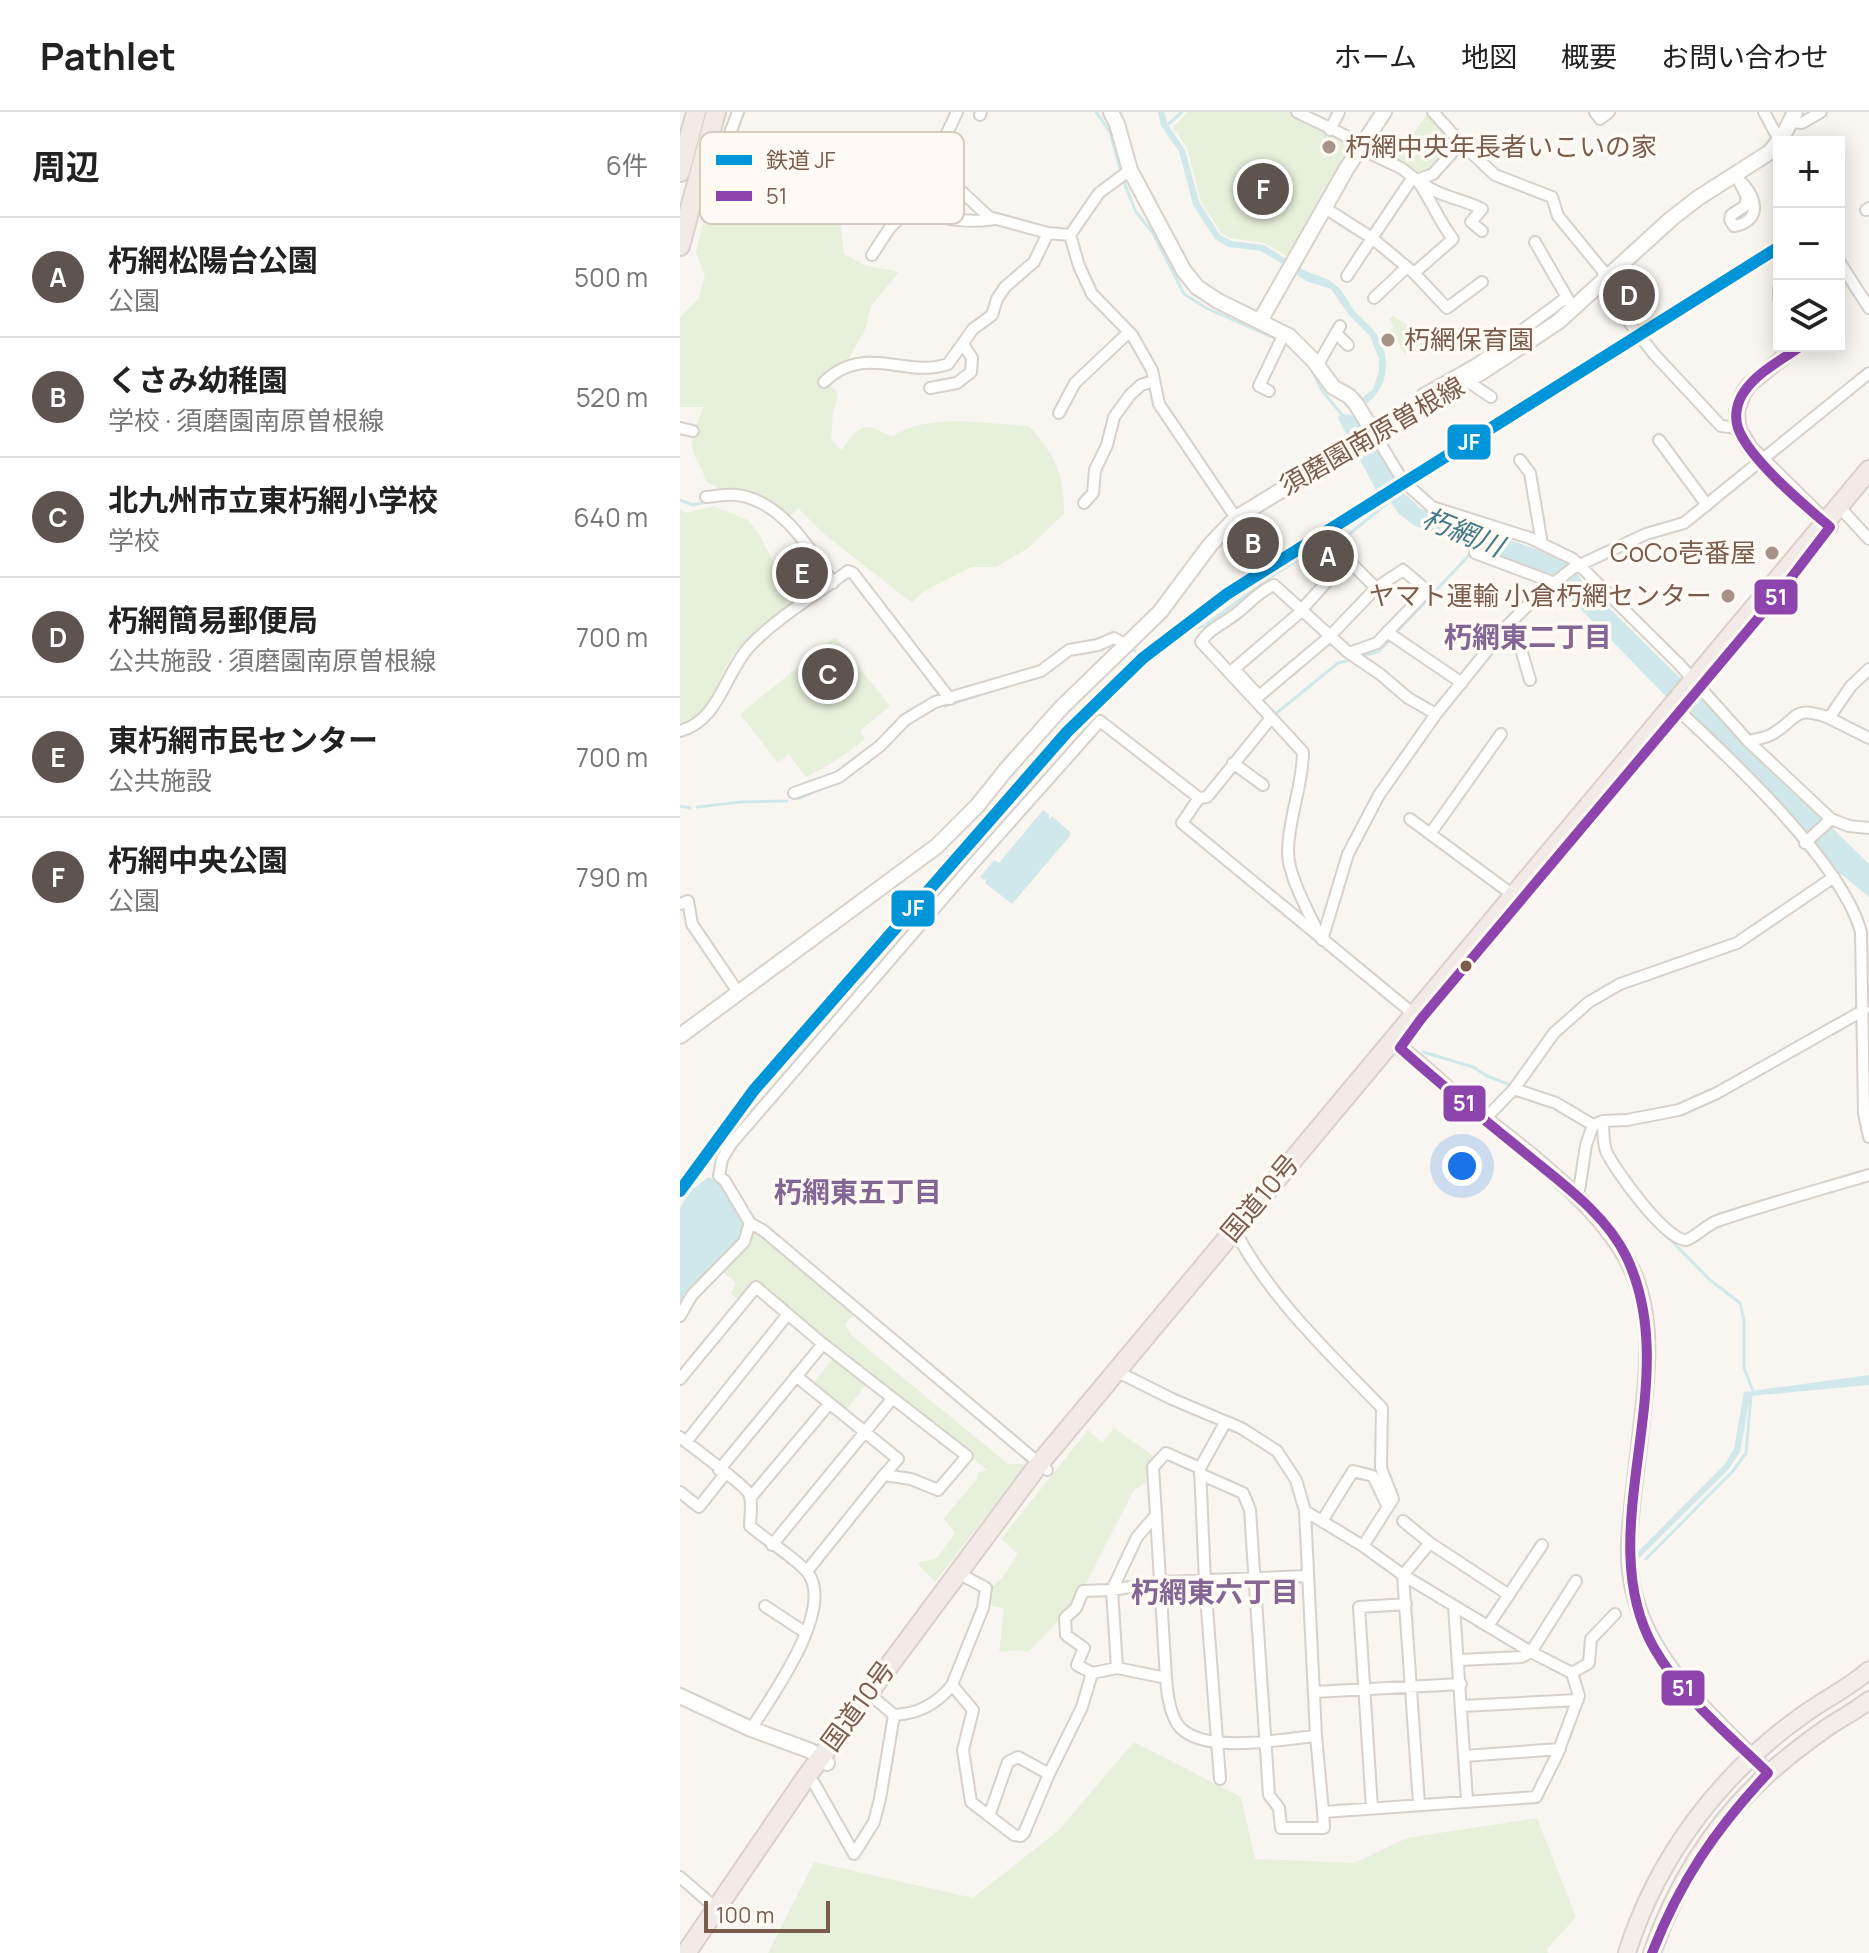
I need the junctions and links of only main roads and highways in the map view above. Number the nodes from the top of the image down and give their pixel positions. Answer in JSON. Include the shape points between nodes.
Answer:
{"nodes":[{"id":1,"x":696,"y":112,"type":"edge"},
{"id":2,"x":716,"y":112,"type":"edge"},
{"id":3,"x":711,"y":132,"type":"edge"},
{"id":4,"x":680,"y":172,"type":"edge"},
{"id":5,"x":700,"y":172,"type":"edge"},
{"id":6,"x":680,"y":246,"type":"edge"},
{"id":7,"x":1869,"y":470,"type":"edge"},
{"id":8,"x":1869,"y":485,"type":"edge"},
{"id":9,"x":1827,"y":525,"type":"junction"},
{"id":10,"x":1675,"y":708,"type":"junction"},
{"id":11,"x":1417,"y":1016,"type":"junction"},
{"id":12,"x":1395,"y":1045,"type":"junction"},
{"id":13,"x":1043,"y":1467,"type":"junction"},
{"id":14,"x":1869,"y":1670,"type":"edge"},
{"id":15,"x":1869,"y":1700,"type":"edge"},
{"id":16,"x":824,"y":1760,"type":"junction"},
{"id":17,"x":719,"y":1911,"type":"junction"},
{"id":18,"x":686,"y":1953,"type":"edge"},
{"id":19,"x":698,"y":1953,"type":"edge"},
{"id":20,"x":1627,"y":1953,"type":"edge"},
{"id":21,"x":1652,"y":1953,"type":"edge"}],
"edges":[{"from":1,"to":4,"type":"highway"},
{"from":2,"to":3,"type":"highway"},
{"from":5,"to":6,"type":"highway"},
{"from":7,"to":9,"type":"highway","name":"国道10号"},
{"from":8,"to":9,"type":"highway","name":"国道10号"},
{"from":9,"to":10,"type":"highway","name":"国道10号","via":[[1781,591]]},
{"from":10,"to":11,"type":"highway","name":"国道10号"},
{"from":10,"to":11,"type":"highway","name":"国道10号","via":[[1513,895]]},
{"from":11,"to":12,"type":"highway","name":"国道10号"},
{"from":12,"to":13,"type":"highway","name":"国道10号"},
{"from":12,"to":13,"type":"highway","name":"国道10号"},
{"from":13,"to":16,"type":"highway","name":"国道10号"},
{"from":14,"to":20,"type":"main road","via":[[1751,1756],[1711,1801],[1676,1846],[1637,1920]]},
{"from":15,"to":21,"type":"main road","via":[[1768,1773],[1727,1817],[1695,1859]]},
{"from":16,"to":17,"type":"highway","name":"国道10号"},
{"from":16,"to":17,"type":"highway","name":"国道10号","via":[[814,1783]]},
{"from":17,"to":18,"type":"highway","name":"国道10号"},
{"from":17,"to":19,"type":"highway","name":"国道10号"}]}
